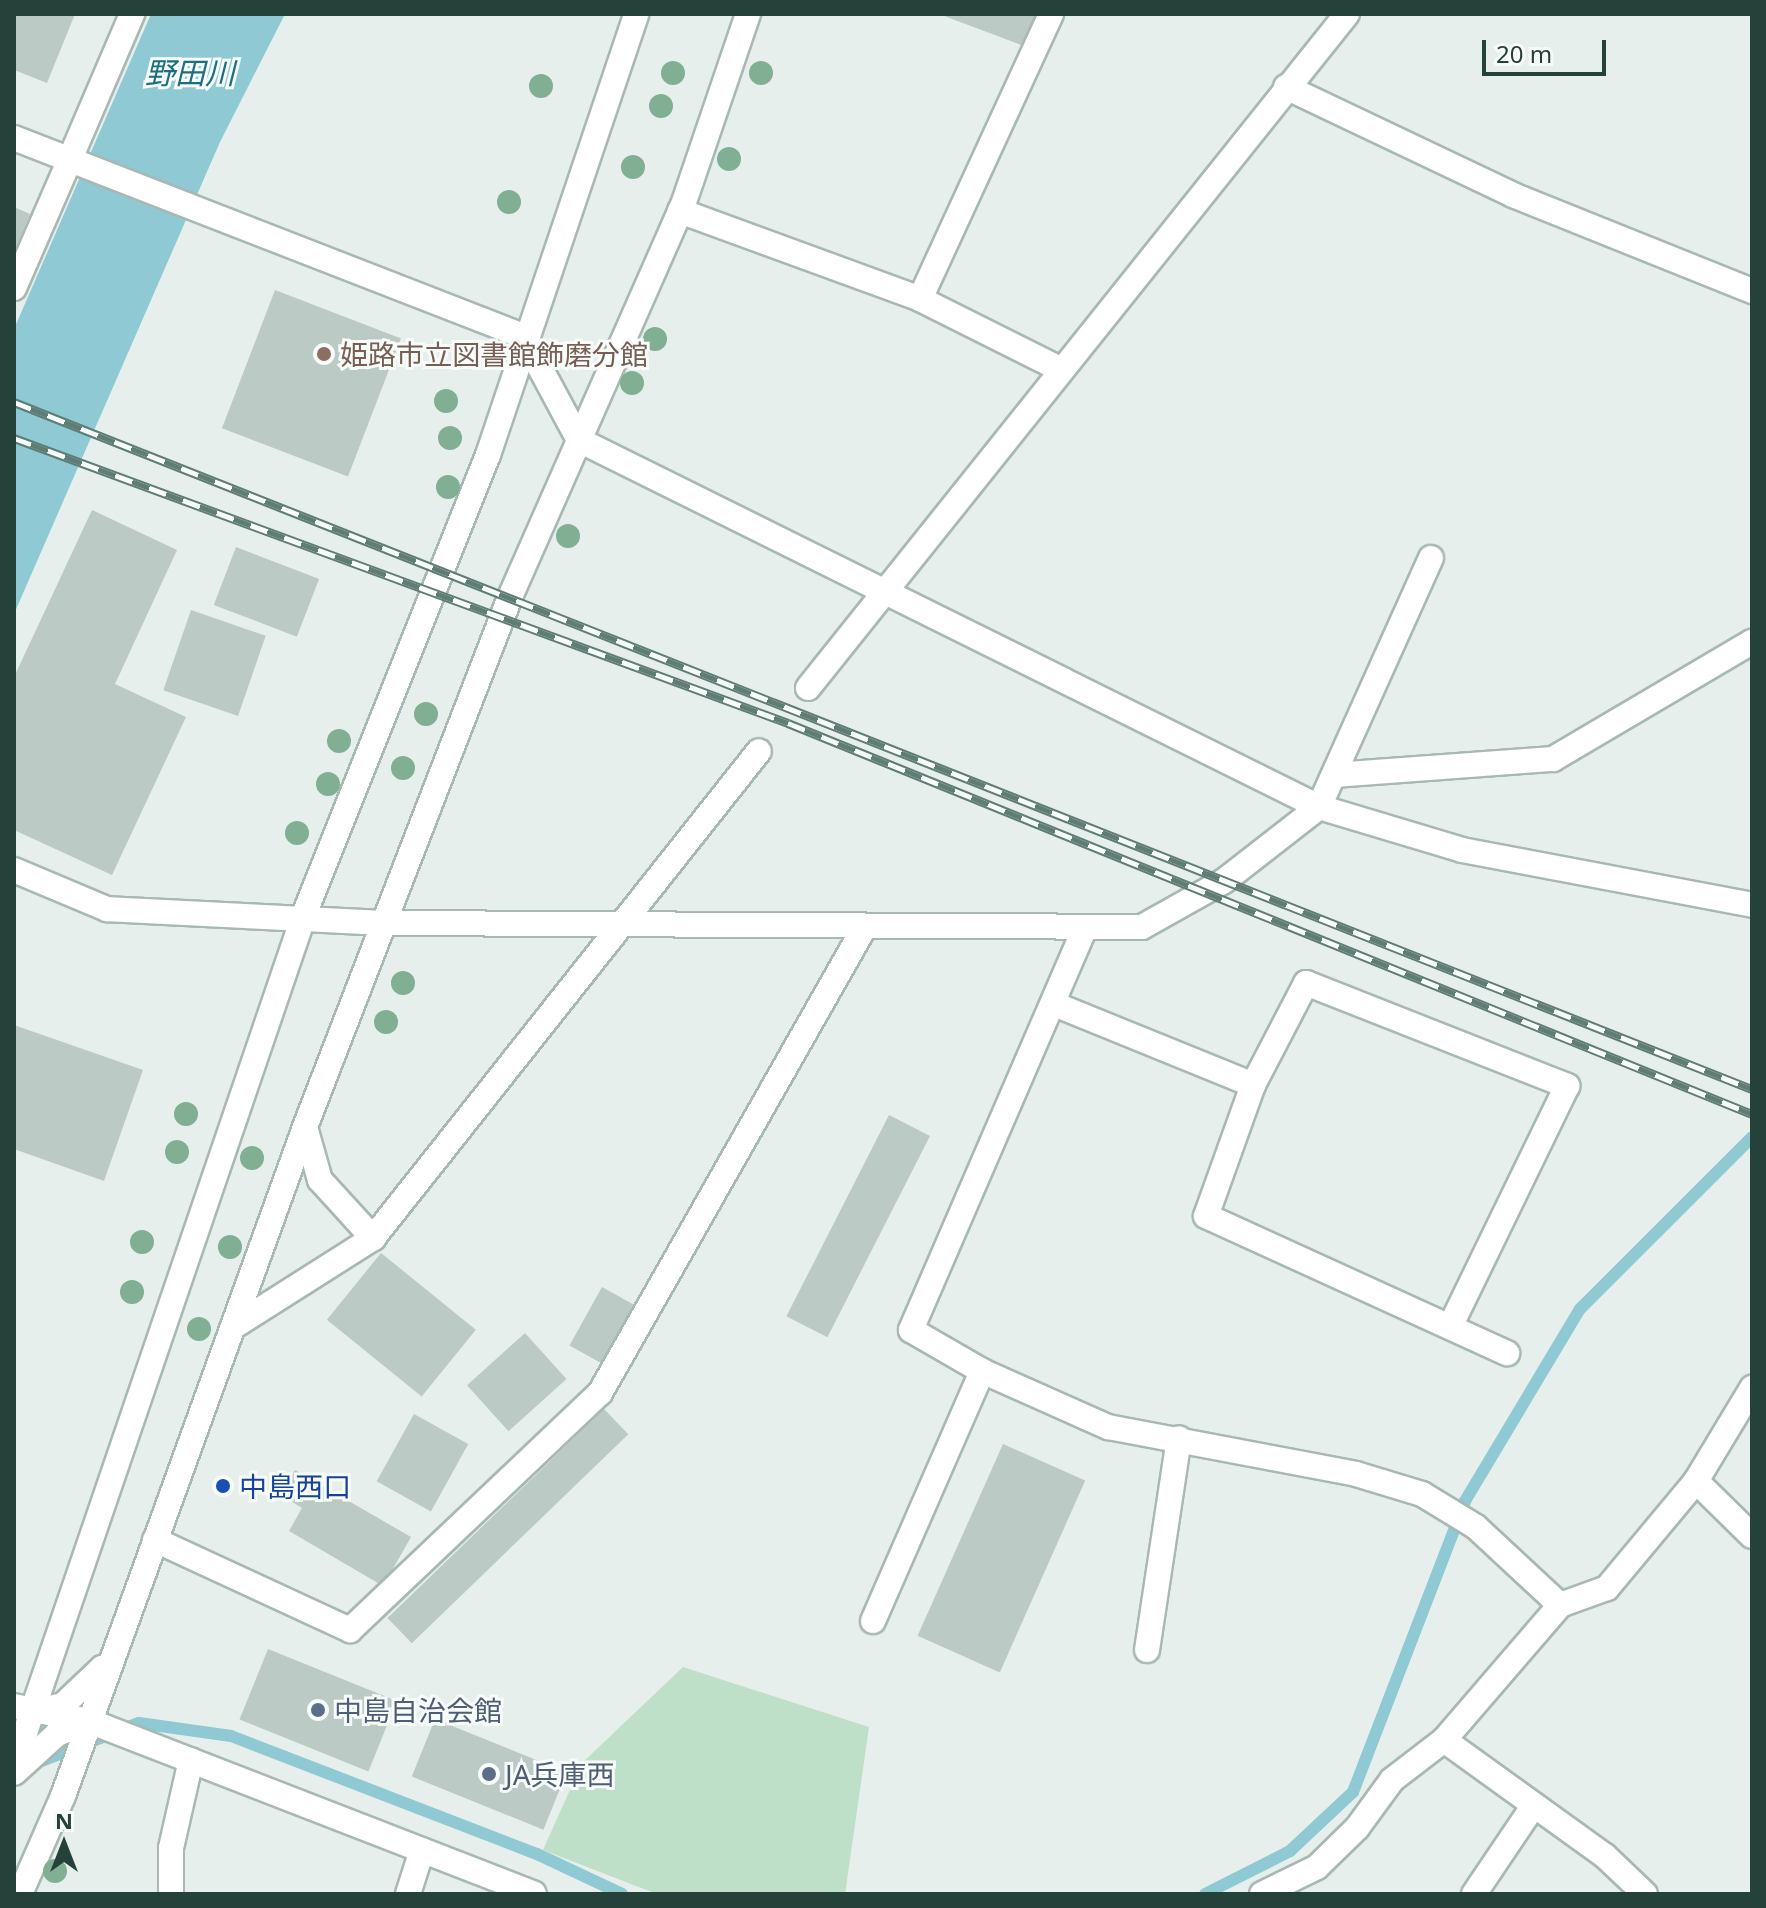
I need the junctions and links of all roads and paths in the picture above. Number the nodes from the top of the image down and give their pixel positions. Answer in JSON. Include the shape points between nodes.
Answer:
{"nodes":[{"id":1,"x":132,"y":14,"type":"edge"},
{"id":2,"x":636,"y":14,"type":"edge"},
{"id":3,"x":748,"y":14,"type":"edge"},
{"id":4,"x":1051,"y":14,"type":"edge"},
{"id":5,"x":1347,"y":14,"type":"edge"},
{"id":6,"x":1286,"y":87,"type":"junction"},
{"id":7,"x":14,"y":138,"type":"edge"},
{"id":8,"x":70,"y":159,"type":"junction"},
{"id":9,"x":680,"y":211,"type":"junction"},
{"id":10,"x":14,"y":288,"type":"edge"},
{"id":11,"x":1752,"y":291,"type":"edge"},
{"id":12,"x":920,"y":299,"type":"junction"},
{"id":13,"x":523,"y":336,"type":"junction"},
{"id":14,"x":1060,"y":369,"type":"junction"},
{"id":15,"x":579,"y":440,"type":"junction"},
{"id":16,"x":1431,"y":558,"type":"dead end"},
{"id":17,"x":884,"y":590,"type":"junction"},
{"id":18,"x":1752,"y":642,"type":"edge"},
{"id":19,"x":808,"y":688,"type":"dead end"},
{"id":20,"x":759,"y":751,"type":"dead end"},
{"id":21,"x":1334,"y":775,"type":"junction"},
{"id":22,"x":1319,"y":807,"type":"junction"},
{"id":23,"x":14,"y":870,"type":"edge"},
{"id":24,"x":1752,"y":905,"type":"edge"},
{"id":25,"x":304,"y":915,"type":"junction"},
{"id":26,"x":625,"y":919,"type":"junction"},
{"id":27,"x":387,"y":923,"type":"junction"},
{"id":28,"x":864,"y":928,"type":"junction"},
{"id":29,"x":1084,"y":930,"type":"junction"},
{"id":30,"x":1054,"y":1004,"type":"junction"},
{"id":31,"x":1253,"y":1085,"type":"junction"},
{"id":32,"x":305,"y":1127,"type":"junction"},
{"id":33,"x":373,"y":1238,"type":"junction"},
{"id":34,"x":1451,"y":1325,"type":"junction"},
{"id":35,"x":233,"y":1327,"type":"junction"},
{"id":36,"x":1507,"y":1353,"type":"dead end"},
{"id":37,"x":982,"y":1371,"type":"junction"},
{"id":38,"x":1752,"y":1388,"type":"edge"},
{"id":39,"x":1179,"y":1438,"type":"junction"},
{"id":40,"x":1696,"y":1481,"type":"junction"},
{"id":41,"x":1752,"y":1536,"type":"edge"},
{"id":42,"x":155,"y":1540,"type":"junction"},
{"id":43,"x":1560,"y":1605,"type":"junction"},
{"id":44,"x":873,"y":1621,"type":"dead end"},
{"id":45,"x":1147,"y":1650,"type":"dead end"},
{"id":46,"x":112,"y":1657,"type":"junction"},
{"id":47,"x":23,"y":1709,"type":"edge"},
{"id":48,"x":89,"y":1721,"type":"junction"},
{"id":49,"x":1444,"y":1740,"type":"junction"},
{"id":50,"x":191,"y":1760,"type":"junction"},
{"id":51,"x":14,"y":1765,"type":"edge"},
{"id":52,"x":14,"y":1773,"type":"edge"},
{"id":53,"x":1534,"y":1805,"type":"junction"},
{"id":54,"x":422,"y":1850,"type":"junction"},
{"id":55,"x":20,"y":1894,"type":"edge"},
{"id":56,"x":171,"y":1894,"type":"edge"},
{"id":57,"x":408,"y":1894,"type":"edge"},
{"id":58,"x":534,"y":1894,"type":"edge"},
{"id":59,"x":1262,"y":1894,"type":"edge"},
{"id":60,"x":1474,"y":1894,"type":"edge"},
{"id":61,"x":1645,"y":1894,"type":"edge"}],
"edges":[{"from":1,"to":8,"type":"street"},
{"from":2,"to":13,"type":"street"},
{"from":3,"to":9,"type":"street"},
{"from":4,"to":12,"type":"street"},
{"from":5,"to":6,"type":"street"},
{"from":6,"to":11,"type":"street","via":[[1513,195]]},
{"from":6,"to":14,"type":"street"},
{"from":7,"to":8,"type":"street"},
{"from":8,"to":10,"type":"street"},
{"from":8,"to":13,"type":"street"},
{"from":9,"to":12,"type":"street"},
{"from":9,"to":15,"type":"street"},
{"from":12,"to":14,"type":"street"},
{"from":13,"to":15,"type":"street"},
{"from":13,"to":25,"type":"street","via":[[472,498]]},
{"from":14,"to":17,"type":"street"},
{"from":15,"to":17,"type":"street"},
{"from":15,"to":27,"type":"street","via":[[510,597]]},
{"from":16,"to":21,"type":"street"},
{"from":17,"to":19,"type":"street"},
{"from":17,"to":22,"type":"street"},
{"from":18,"to":21,"type":"street","via":[[1553,759]]},
{"from":20,"to":26,"type":"street"},
{"from":21,"to":22,"type":"street"},
{"from":22,"to":24,"type":"street","via":[[1462,850]]},
{"from":22,"to":29,"type":"street","via":[[1224,881],[1142,927]]},
{"from":23,"to":25,"type":"street","via":[[107,909]]},
{"from":25,"to":27,"type":"street"},
{"from":25,"to":47,"type":"street"},
{"from":26,"to":27,"type":"street"},
{"from":26,"to":28,"type":"street"},
{"from":26,"to":33,"type":"street"},
{"from":27,"to":32,"type":"street"},
{"from":28,"to":29,"type":"street"},
{"from":28,"to":42,"type":"street","via":[[600,1393],[350,1630]]},
{"from":29,"to":30,"type":"street"},
{"from":30,"to":31,"type":"street"},
{"from":30,"to":37,"type":"street","via":[[911,1330]]},
{"from":31,"to":34,"type":"street","via":[[1206,1216]]},
{"from":31,"to":34,"type":"street","via":[[1306,983],[1567,1086]]},
{"from":32,"to":33,"type":"street","via":[[320,1180]]},
{"from":32,"to":35,"type":"street"},
{"from":33,"to":35,"type":"street"},
{"from":34,"to":36,"type":"street"},
{"from":35,"to":42,"type":"street"},
{"from":37,"to":39,"type":"street","via":[[1108,1427]]},
{"from":37,"to":44,"type":"street"},
{"from":38,"to":40,"type":"street"},
{"from":39,"to":43,"type":"street","via":[[1356,1474],[1422,1494],[1476,1527]]},
{"from":39,"to":45,"type":"street"},
{"from":40,"to":41,"type":"street"},
{"from":40,"to":43,"type":"street","via":[[1607,1588]]},
{"from":42,"to":46,"type":"street"},
{"from":43,"to":49,"type":"street"},
{"from":46,"to":47,"type":"street","via":[[63,1705]]},
{"from":46,"to":48,"type":"street"},
{"from":47,"to":48,"type":"street"},
{"from":47,"to":51,"type":"street"},
{"from":48,"to":50,"type":"street"},
{"from":48,"to":52,"type":"street","via":[[57,1734]]},
{"from":48,"to":55,"type":"street"},
{"from":49,"to":53,"type":"street"},
{"from":49,"to":59,"type":"street","via":[[1392,1780],[1357,1828],[1317,1867]]},
{"from":50,"to":54,"type":"street"},
{"from":50,"to":56,"type":"street","via":[[171,1848]]},
{"from":53,"to":60,"type":"street"},
{"from":53,"to":61,"type":"street"},
{"from":54,"to":57,"type":"street"},
{"from":54,"to":58,"type":"street"}]}
